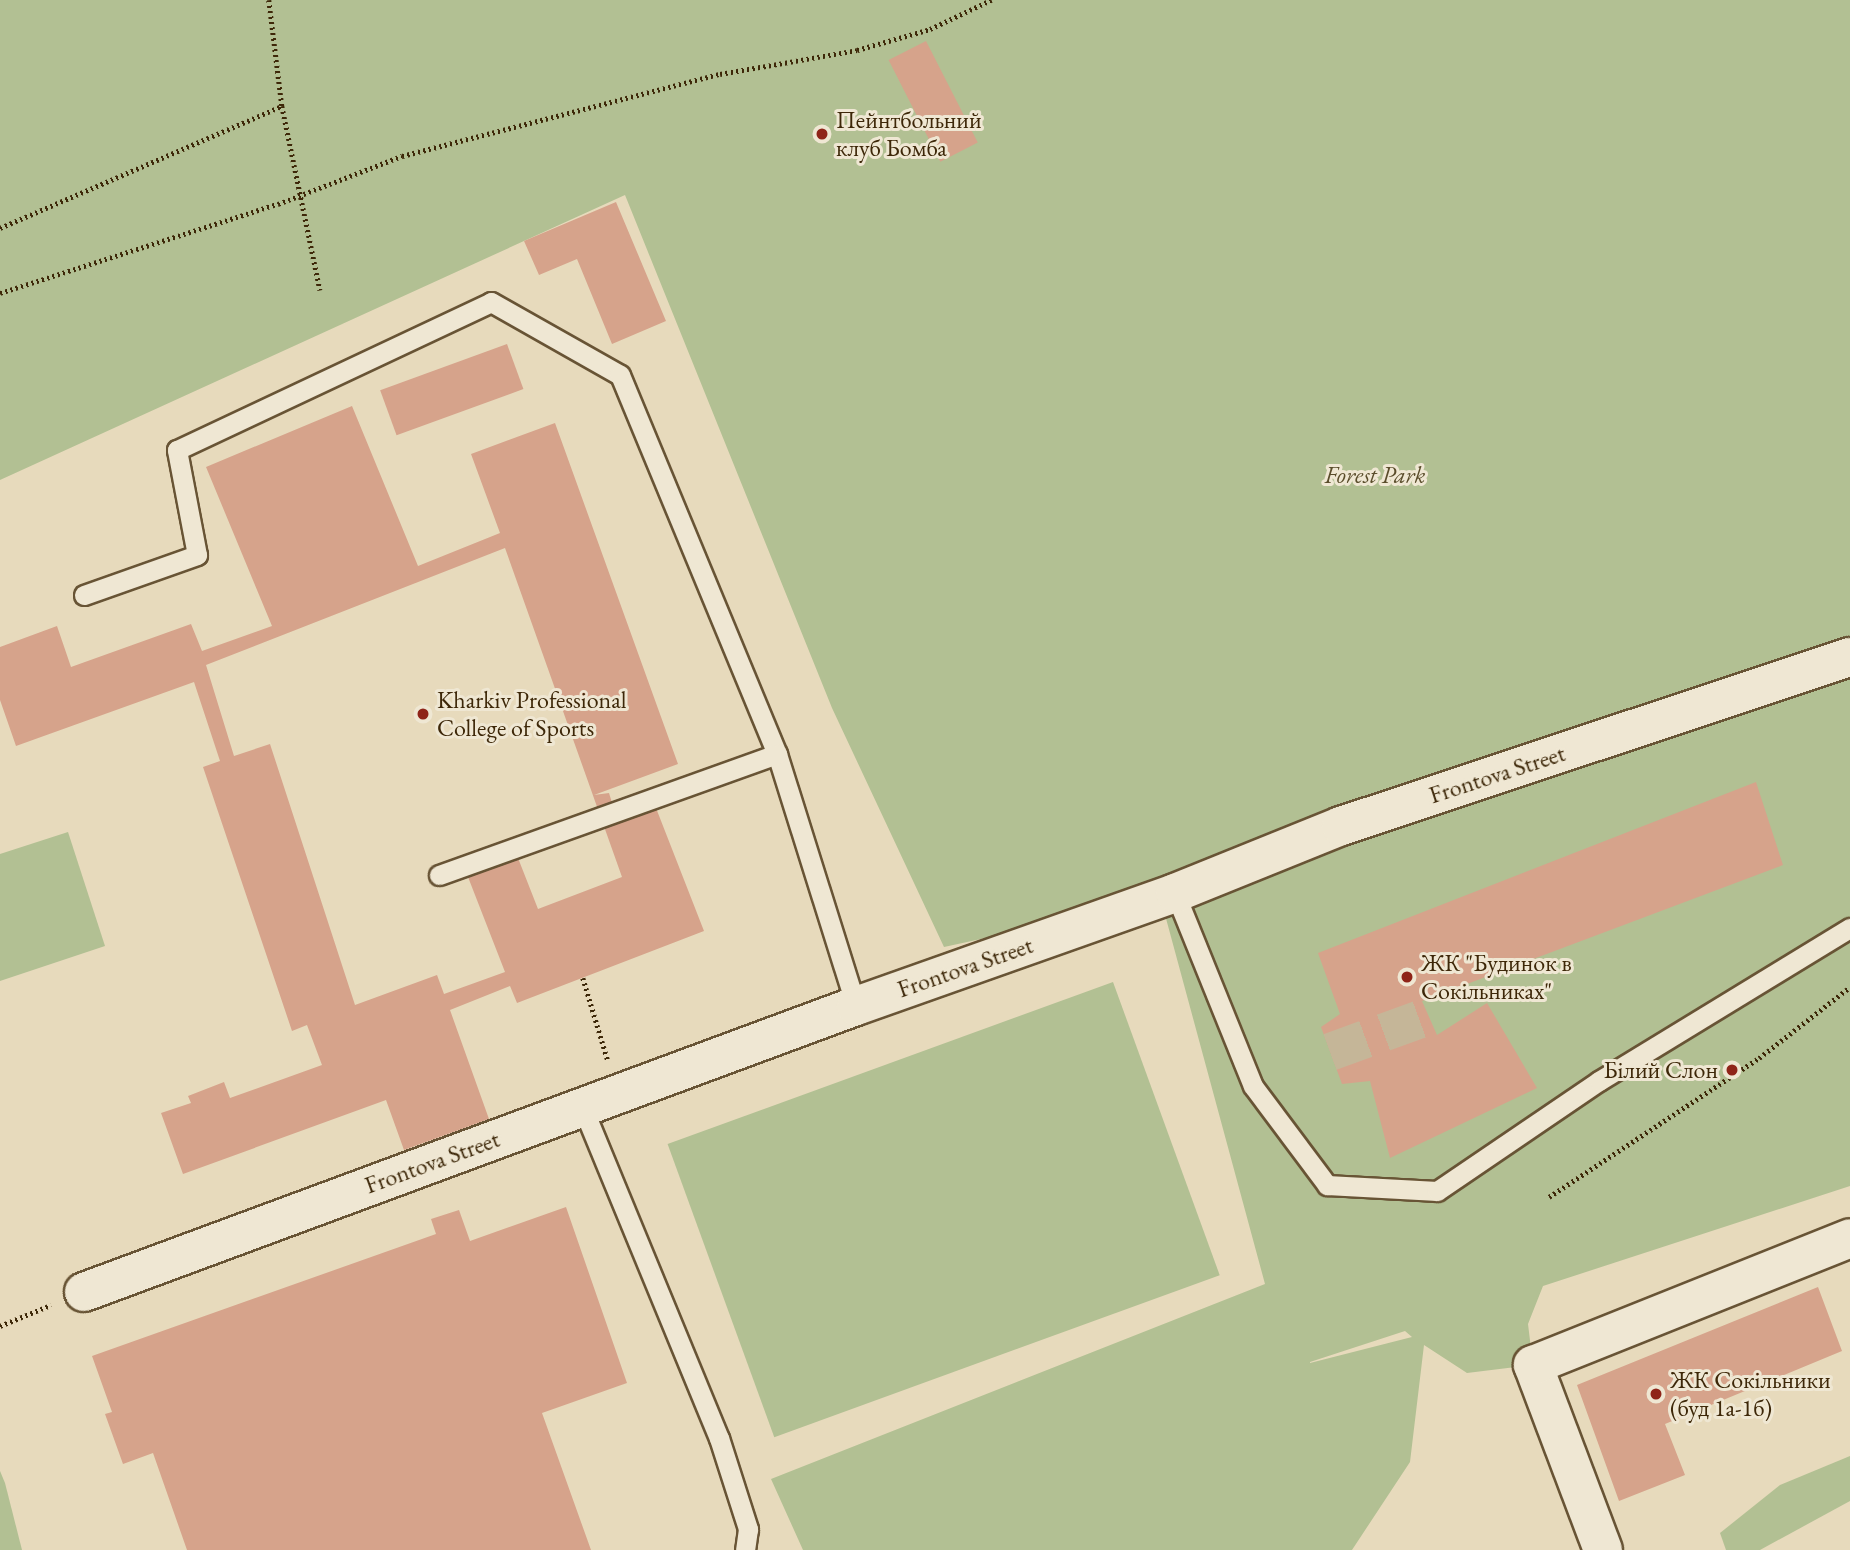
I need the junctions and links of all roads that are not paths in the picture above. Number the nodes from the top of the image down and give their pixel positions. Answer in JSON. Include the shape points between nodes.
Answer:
{"nodes":[{"id":1,"x":85,"y":595,"type":"dead end"},
{"id":2,"x":1850,"y":657,"type":"edge"},
{"id":3,"x":777,"y":754,"type":"junction"},
{"id":4,"x":439,"y":875,"type":"dead end"},
{"id":5,"x":1175,"y":893,"type":"junction"},
{"id":6,"x":1850,"y":928,"type":"edge"},
{"id":7,"x":856,"y":1006,"type":"junction"},
{"id":8,"x":582,"y":1106,"type":"junction"},
{"id":9,"x":1850,"y":1238,"type":"edge"},
{"id":10,"x":84,"y":1292,"type":"road end"},
{"id":11,"x":745,"y":1550,"type":"edge"},
{"id":12,"x":1603,"y":1550,"type":"edge"}],
"edges":[{"from":1,"to":3,"type":"lane","via":[[197,555],[177,450],[491,302],[620,375]]},
{"from":2,"to":5,"type":"street","name":"Frontova Street","via":[[1341,826]]},
{"from":3,"to":4,"type":"lane"},
{"from":3,"to":7,"type":"lane"},
{"from":5,"to":6,"type":"lane","via":[[1253,1086],[1327,1185],[1437,1191],[1599,1081]]},
{"from":5,"to":7,"type":"street","name":"Frontova Street"},
{"from":7,"to":8,"type":"street","name":"Frontova Street"},
{"from":8,"to":10,"type":"street","name":"Frontova Street"},
{"from":8,"to":11,"type":"lane","via":[[719,1438],[748,1529]]},
{"from":9,"to":12,"type":"street","via":[[1533,1365]]}]}
